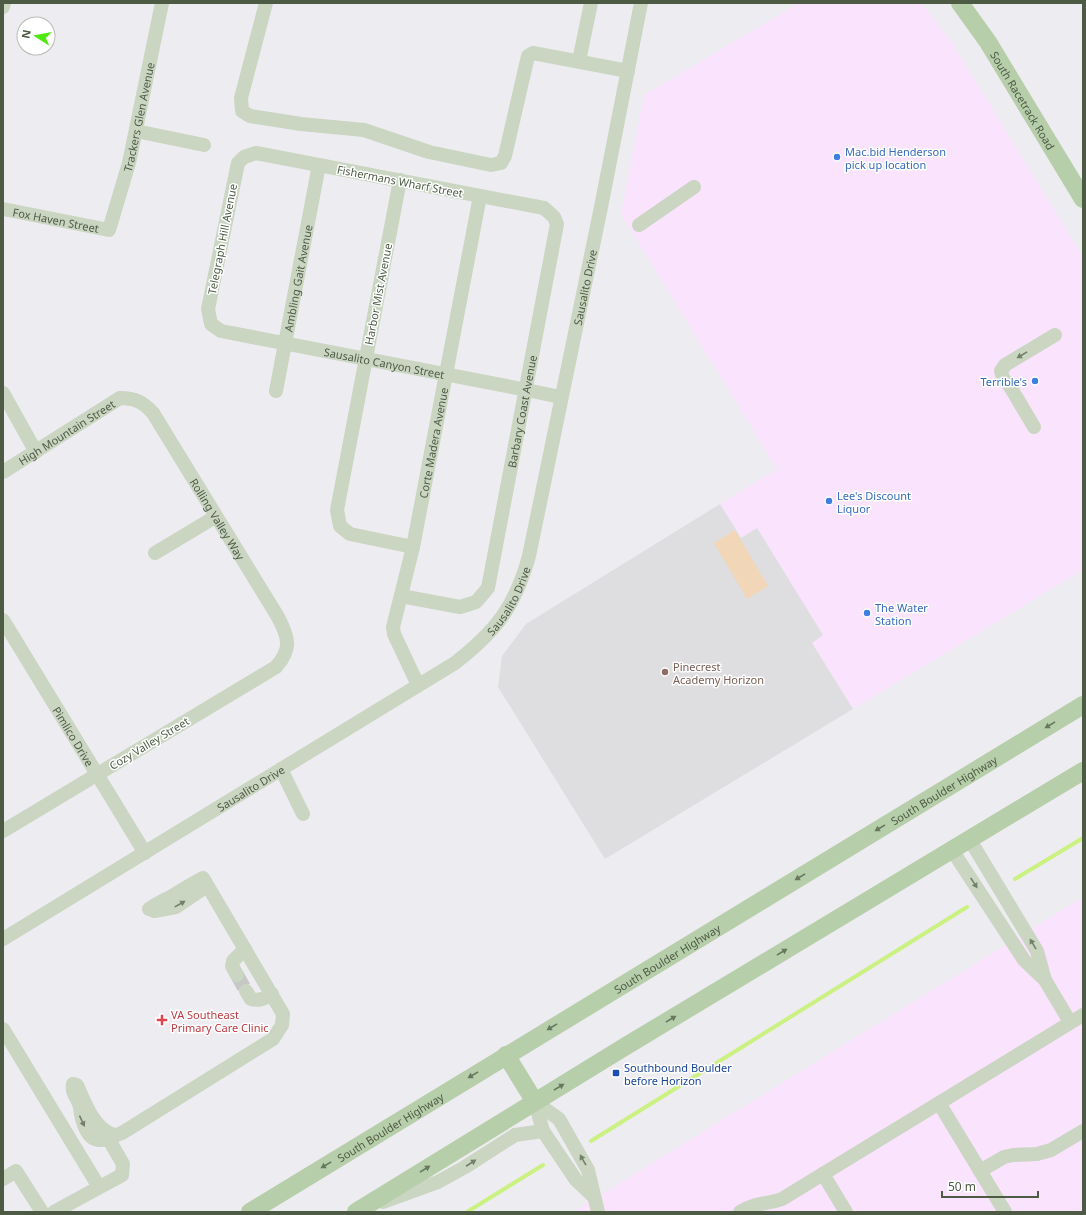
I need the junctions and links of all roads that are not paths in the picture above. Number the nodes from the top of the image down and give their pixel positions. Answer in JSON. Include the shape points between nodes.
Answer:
{"nodes":[{"id":1,"x":4,"y":3,"type":"edge"},
{"id":2,"x":162,"y":3,"type":"edge"},
{"id":3,"x":266,"y":3,"type":"edge"},
{"id":4,"x":591,"y":3,"type":"edge"},
{"id":5,"x":641,"y":3,"type":"edge"},
{"id":6,"x":960,"y":3,"type":"edge"},
{"id":7,"x":3,"y":7,"type":"edge"},
{"id":8,"x":579,"y":61,"type":"junction"},
{"id":9,"x":628,"y":71,"type":"junction"},
{"id":10,"x":136,"y":130,"type":"junction"},
{"id":11,"x":204,"y":145,"type":"dead end"},
{"id":12,"x":244,"y":157,"type":"joint"},
{"id":13,"x":319,"y":165,"type":"junction"},
{"id":14,"x":400,"y":180,"type":"junction"},
{"id":15,"x":694,"y":187,"type":"dead end"},
{"id":16,"x":480,"y":196,"type":"junction"},
{"id":17,"x":1083,"y":199,"type":"edge"},
{"id":18,"x":3,"y":209,"type":"edge"},
{"id":19,"x":554,"y":217,"type":"joint"},
{"id":20,"x":639,"y":225,"type":"dead end"},
{"id":21,"x":109,"y":230,"type":"joint"},
{"id":22,"x":211,"y":324,"type":"joint"},
{"id":23,"x":1055,"y":335,"type":"dead end"},
{"id":24,"x":285,"y":344,"type":"junction"},
{"id":25,"x":366,"y":360,"type":"junction"},
{"id":26,"x":446,"y":375,"type":"junction"},
{"id":27,"x":527,"y":390,"type":"junction"},
{"id":28,"x":276,"y":391,"type":"dead end"},
{"id":29,"x":3,"y":393,"type":"edge"},
{"id":30,"x":560,"y":397,"type":"junction"},
{"id":31,"x":132,"y":398,"type":"joint"},
{"id":32,"x":1034,"y":428,"type":"dead end"},
{"id":33,"x":36,"y":452,"type":"junction"},
{"id":34,"x":3,"y":472,"type":"edge"},
{"id":35,"x":215,"y":517,"type":"junction"},
{"id":36,"x":413,"y":547,"type":"junction"},
{"id":37,"x":155,"y":553,"type":"dead end"},
{"id":38,"x":401,"y":596,"type":"junction"},
{"id":39,"x":3,"y":620,"type":"edge"},
{"id":40,"x":288,"y":649,"type":"joint"},
{"id":41,"x":418,"y":685,"type":"junction"},
{"id":42,"x":1083,"y":705,"type":"edge"},
{"id":43,"x":281,"y":769,"type":"junction"},
{"id":44,"x":1083,"y":771,"type":"edge"},
{"id":45,"x":96,"y":775,"type":"junction"},
{"id":46,"x":303,"y":814,"type":"dead end"},
{"id":47,"x":3,"y":831,"type":"edge"},
{"id":48,"x":970,"y":840,"type":"junction"},
{"id":49,"x":952,"y":850,"type":"junction"},
{"id":50,"x":145,"y":853,"type":"junction"},
{"id":51,"x":205,"y":882,"type":"dead end"},
{"id":52,"x":3,"y":939,"type":"edge"},
{"id":53,"x":245,"y":949,"type":"junction"},
{"id":54,"x":237,"y":974,"type":"tunnel mouth"},
{"id":55,"x":1045,"y":980,"type":"junction"},
{"id":56,"x":246,"y":991,"type":"tunnel mouth"},
{"id":57,"x":272,"y":994,"type":"junction"},
{"id":58,"x":1083,"y":1014,"type":"edge"},
{"id":59,"x":1070,"y":1022,"type":"junction"},
{"id":60,"x":3,"y":1029,"type":"edge"},
{"id":61,"x":506,"y":1055,"type":"junction"},
{"id":62,"x":535,"y":1102,"type":"junction"},
{"id":63,"x":939,"y":1103,"type":"junction"},
{"id":64,"x":1083,"y":1130,"type":"edge"},
{"id":65,"x":543,"y":1131,"type":"junction"},
{"id":66,"x":980,"y":1171,"type":"junction"},
{"id":67,"x":823,"y":1174,"type":"junction"},
{"id":68,"x":4,"y":1176,"type":"edge"},
{"id":69,"x":99,"y":1187,"type":"junction"},
{"id":70,"x":594,"y":1197,"type":"junction"},
{"id":71,"x":357,"y":1211,"type":"edge"},
{"id":72,"x":42,"y":1212,"type":"edge"},
{"id":73,"x":54,"y":1212,"type":"edge"},
{"id":74,"x":250,"y":1212,"type":"edge"},
{"id":75,"x":598,"y":1212,"type":"edge"},
{"id":76,"x":740,"y":1212,"type":"edge"},
{"id":77,"x":846,"y":1212,"type":"edge"},
{"id":78,"x":1005,"y":1212,"type":"edge"}],
"edges":[{"from":1,"to":7,"type":"street"},
{"from":2,"to":10,"type":"street","name":"Trackers Glen Avenue"},
{"from":3,"to":8,"type":"street","via":[[241,98],[242,110],[250,116],[364,130],[429,152],[491,165],[501,163],[505,156],[528,56],[532,53],[542,53]]},
{"from":4,"to":8,"type":"street"},
{"from":5,"to":9,"type":"street","name":"Sausalito Drive"},
{"from":6,"to":17,"type":"main road","name":"South Racetrack Road","via":[[988,42]]},
{"from":8,"to":9,"type":"street"},
{"from":9,"to":30,"type":"street","name":"Sausalito Drive"},
{"from":10,"to":11,"type":"street"},
{"from":10,"to":21,"type":"street","name":"Trackers Glen Avenue"},
{"from":12,"to":13,"type":"street","name":"Fishermans Wharf Street","via":[[256,153]]},
{"from":12,"to":22,"type":"street","name":"Telegraph Hill Avenue","via":[[238,163],[208,309]]},
{"from":13,"to":14,"type":"street","name":"Fishermans Wharf Street"},
{"from":13,"to":24,"type":"street","name":"Ambling Gait Avenue"},
{"from":14,"to":16,"type":"street","name":"Fishermans Wharf Street"},
{"from":14,"to":25,"type":"street","name":"Harbor Mist Avenue"},
{"from":15,"to":20,"type":"street"},
{"from":16,"to":19,"type":"street","name":"Fishermans Wharf Street","via":[[544,208]]},
{"from":16,"to":26,"type":"street","name":"Corte Madera Avenue"},
{"from":18,"to":21,"type":"street","name":"Fox Haven Street"},
{"from":19,"to":27,"type":"street","name":"Barbary Coast Avenue","via":[[557,224]]},
{"from":22,"to":24,"type":"street","name":"Sausalito Canyon Street","via":[[221,331]]},
{"from":23,"to":32,"type":"street","one_way":true,"via":[[1005,365],[1001,371]]},
{"from":24,"to":25,"type":"street","name":"Sausalito Canyon Street"},
{"from":24,"to":28,"type":"street","name":"Ambling Gait Avenue"},
{"from":25,"to":26,"type":"street","name":"Sausalito Canyon Street"},
{"from":25,"to":36,"type":"street","name":"Harbor Mist Avenue","via":[[337,510],[340,526],[350,534]]},
{"from":26,"to":27,"type":"street","name":"Sausalito Canyon Street"},
{"from":26,"to":36,"type":"street","name":"Corte Madera Avenue"},
{"from":27,"to":30,"type":"street","name":"Sausalito Canyon Street"},
{"from":27,"to":38,"type":"street","name":"Barbary Coast Avenue","via":[[488,588],[476,602],[460,607]]},
{"from":29,"to":33,"type":"street"},
{"from":30,"to":41,"type":"street","name":"Sausalito Drive","via":[[529,556],[513,599],[499,622],[481,643],[455,663]]},
{"from":31,"to":33,"type":"street","name":"High Mountain Street","via":[[120,398]]},
{"from":31,"to":35,"type":"street","name":"Rolling Valley Way","via":[[144,404],[153,413]]},
{"from":33,"to":34,"type":"street","name":"High Mountain Street"},
{"from":35,"to":37,"type":"street"},
{"from":35,"to":40,"type":"street","name":"Rolling Valley Way","via":[[278,617],[287,634]]},
{"from":36,"to":38,"type":"street","name":"Corte Madera Avenue"},
{"from":38,"to":41,"type":"street","name":"Corte Madera Avenue","via":[[393,627],[394,634]]},
{"from":39,"to":45,"type":"street","name":"Pimlico Drive"},
{"from":40,"to":45,"type":"street","name":"Cozy Valley Street","via":[[276,668]]},
{"from":41,"to":43,"type":"street","name":"Sausalito Drive"},
{"from":42,"to":61,"type":"main road","name":"South Boulder Highway","one_way":true},
{"from":43,"to":46,"type":"street"},
{"from":43,"to":50,"type":"street","name":"Sausalito Drive"},
{"from":44,"to":48,"type":"main road"},
{"from":45,"to":47,"type":"street","name":"Cozy Valley Street"},
{"from":45,"to":50,"type":"street","name":"Pimlico Drive"},
{"from":48,"to":49,"type":"main road"},
{"from":55,"to":48,"type":"street","one_way":true,"via":[[1037,951]]},
{"from":49,"to":55,"type":"street","one_way":true,"via":[[1024,960]]},
{"from":62,"to":49,"type":"main road","one_way":true},
{"from":50,"to":52,"type":"street","name":"Sausalito Drive"},
{"from":51,"to":53,"type":"street"},
{"from":53,"to":54,"type":"street","via":[[233,961],[232,966]]},
{"from":53,"to":57,"type":"street"},
{"from":55,"to":59,"type":"street"},
{"from":56,"to":57,"type":"street","via":[[251,999],[255,1000]]},
{"from":57,"to":69,"type":"street","via":[[283,1014],[282,1025],[273,1039],[130,1128],[111,1137],[123,1164],[122,1175]]},
{"from":58,"to":59,"type":"street"},
{"from":59,"to":63,"type":"street"},
{"from":60,"to":69,"type":"street"},
{"from":61,"to":62,"type":"main road"},
{"from":61,"to":74,"type":"main road","name":"South Boulder Highway","one_way":true},
{"from":62,"to":65,"type":"street"},
{"from":70,"to":62,"type":"street","one_way":true,"via":[[588,1170],[559,1119]]},
{"from":71,"to":62,"type":"main road","one_way":true},
{"from":63,"to":66,"type":"street"},
{"from":63,"to":67,"type":"street"},
{"from":64,"to":66,"type":"street","via":[[1051,1150],[1037,1154],[1013,1154]]},
{"from":65,"to":70,"type":"street","via":[[576,1180]]},
{"from":71,"to":65,"type":"street","one_way":true,"via":[[438,1182],[515,1134]]},
{"from":66,"to":78,"type":"street"},
{"from":67,"to":76,"type":"street","via":[[782,1199],[759,1203]]},
{"from":67,"to":77,"type":"street"},
{"from":68,"to":72,"type":"street","via":[[16,1171]]},
{"from":69,"to":73,"type":"street"},
{"from":70,"to":75,"type":"street"}]}
